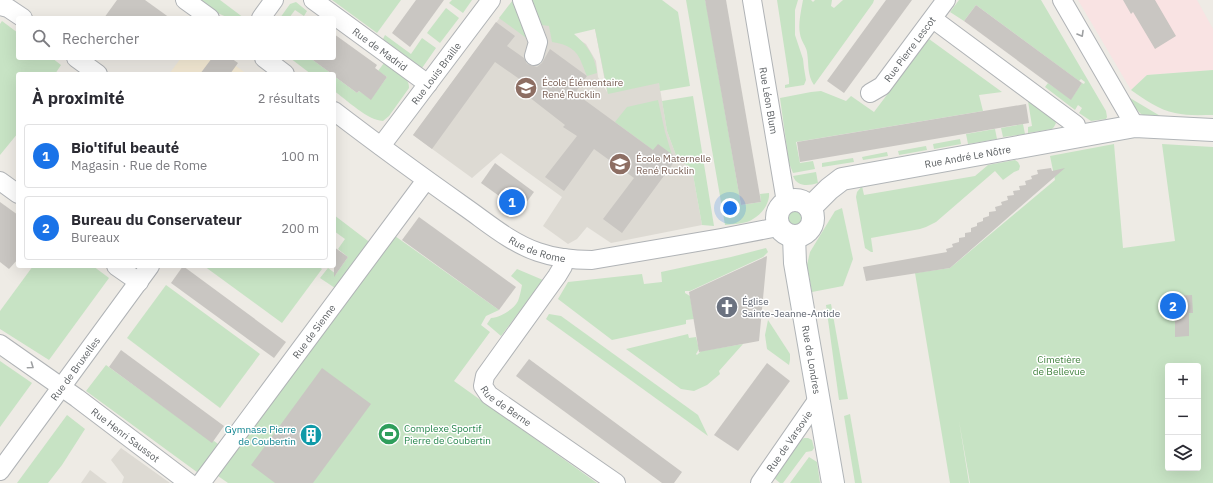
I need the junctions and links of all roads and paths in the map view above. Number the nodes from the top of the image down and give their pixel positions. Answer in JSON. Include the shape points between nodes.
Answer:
{"nodes":[{"id":1,"x":186,"y":0,"type":"edge"},
{"id":2,"x":274,"y":0,"type":"edge"},
{"id":3,"x":313,"y":0,"type":"edge"},
{"id":4,"x":492,"y":0,"type":"edge"},
{"id":5,"x":522,"y":0,"type":"edge"},
{"id":6,"x":752,"y":0,"type":"edge"},
{"id":7,"x":946,"y":0,"type":"edge"},
{"id":8,"x":1062,"y":0,"type":"edge"},
{"id":9,"x":0,"y":6,"type":"edge"},
{"id":10,"x":19,"y":16,"type":"edge"},
{"id":11,"x":207,"y":16,"type":"edge"},
{"id":12,"x":262,"y":16,"type":"edge"},
{"id":13,"x":335,"y":16,"type":"edge"},
{"id":14,"x":336,"y":17,"type":"edge"},
{"id":15,"x":933,"y":19,"type":"junction"},
{"id":16,"x":534,"y":56,"type":"dead end"},
{"id":17,"x":79,"y":60,"type":"edge"},
{"id":18,"x":267,"y":60,"type":"edge"},
{"id":19,"x":95,"y":72,"type":"edge"},
{"id":20,"x":282,"y":72,"type":"edge"},
{"id":21,"x":428,"y":84,"type":"junction"},
{"id":22,"x":870,"y":93,"type":"dead end"},
{"id":23,"x":336,"y":113,"type":"edge"},
{"id":24,"x":1135,"y":126,"type":"junction"},
{"id":25,"x":1213,"y":130,"type":"edge"},
{"id":26,"x":1078,"y":136,"type":"junction"},
{"id":27,"x":381,"y":146,"type":"junction"},
{"id":28,"x":426,"y":180,"type":"junction"},
{"id":29,"x":0,"y":181,"type":"edge"},
{"id":30,"x":16,"y":193,"type":"edge"},
{"id":31,"x":786,"y":202,"type":"junction"},
{"id":32,"x":810,"y":208,"type":"junction"},
{"id":33,"x":786,"y":231,"type":"junction"},
{"id":34,"x":564,"y":258,"type":"junction"},
{"id":35,"x":119,"y":268,"type":"edge"},
{"id":36,"x":148,"y":268,"type":"edge"},
{"id":37,"x":138,"y":282,"type":"junction"},
{"id":38,"x":0,"y":344,"type":"edge"},
{"id":39,"x":62,"y":387,"type":"junction"},
{"id":40,"x":818,"y":399,"type":"junction"},
{"id":41,"x":0,"y":471,"type":"edge"},
{"id":42,"x":189,"y":483,"type":"edge"},
{"id":43,"x":201,"y":483,"type":"edge"},
{"id":44,"x":616,"y":483,"type":"edge"},
{"id":45,"x":760,"y":483,"type":"edge"},
{"id":46,"x":833,"y":483,"type":"edge"}],
"edges":[{"from":1,"to":11,"type":"street"},
{"from":2,"to":12,"type":"street"},
{"from":3,"to":13,"type":"street","name":"Rue de Madrid"},
{"from":4,"to":21,"type":"street","name":"Rue Louis Braille"},
{"from":5,"to":16,"type":"street","via":[[538,42]]},
{"from":6,"to":31,"type":"street","name":"Rue Léon Blum"},
{"from":7,"to":15,"type":"street","name":"Rue Pierre Lescot"},
{"from":8,"to":24,"type":"street","one_way":true},
{"from":9,"to":10,"type":"street"},
{"from":14,"to":21,"type":"street","name":"Rue de Madrid"},
{"from":15,"to":22,"type":"street","name":"Rue Pierre Lescot","via":[[882,86]]},
{"from":15,"to":26,"type":"street","via":[[1076,125]]},
{"from":17,"to":19,"type":"street"},
{"from":18,"to":20,"type":"street"},
{"from":21,"to":27,"type":"street","name":"Rue Louis Braille"},
{"from":23,"to":27,"type":"street","name":"Rue de Rome"},
{"from":24,"to":25,"type":"street","name":"Rue André Le Nôtre"},
{"from":24,"to":26,"type":"street","name":"Rue André Le Nôtre"},
{"from":26,"to":32,"type":"street","name":"Rue André Le Nôtre","via":[[842,179]]},
{"from":27,"to":28,"type":"street","name":"Rue de Rome"},
{"from":28,"to":34,"type":"street","name":"Rue de Rome","via":[[507,237],[537,252]]},
{"from":28,"to":43,"type":"street","name":"Rue de Sienne"},
{"from":29,"to":30,"type":"street"},
{"from":31,"to":32,"type":"street","via":[[797,200]]},
{"from":31,"to":33,"type":"street","via":[[778,210],[777,216]]},
{"from":32,"to":33,"type":"street","via":[[813,219],[809,230],[799,236]]},
{"from":33,"to":34,"type":"street","name":"Rue de Rome","via":[[721,238],[592,260]]},
{"from":33,"to":40,"type":"street","name":"Rue de Londres","via":[[795,263]]},
{"from":34,"to":44,"type":"street","name":"Rue de Berne","via":[[557,276],[486,376],[483,386],[489,395]]},
{"from":35,"to":37,"type":"street"},
{"from":36,"to":37,"type":"street","name":"Rue de Bruxelles"},
{"from":37,"to":39,"type":"street","name":"Rue de Bruxelles"},
{"from":38,"to":39,"type":"street","name":"Rue Henri Saussot","one_way":true},
{"from":39,"to":41,"type":"street","name":"Rue de Bruxelles"},
{"from":39,"to":42,"type":"street","name":"Rue Henri Saussot"},
{"from":40,"to":45,"type":"street","name":"Rue de Varsovie"},
{"from":40,"to":46,"type":"street","name":"Rue de Londres"}]}
